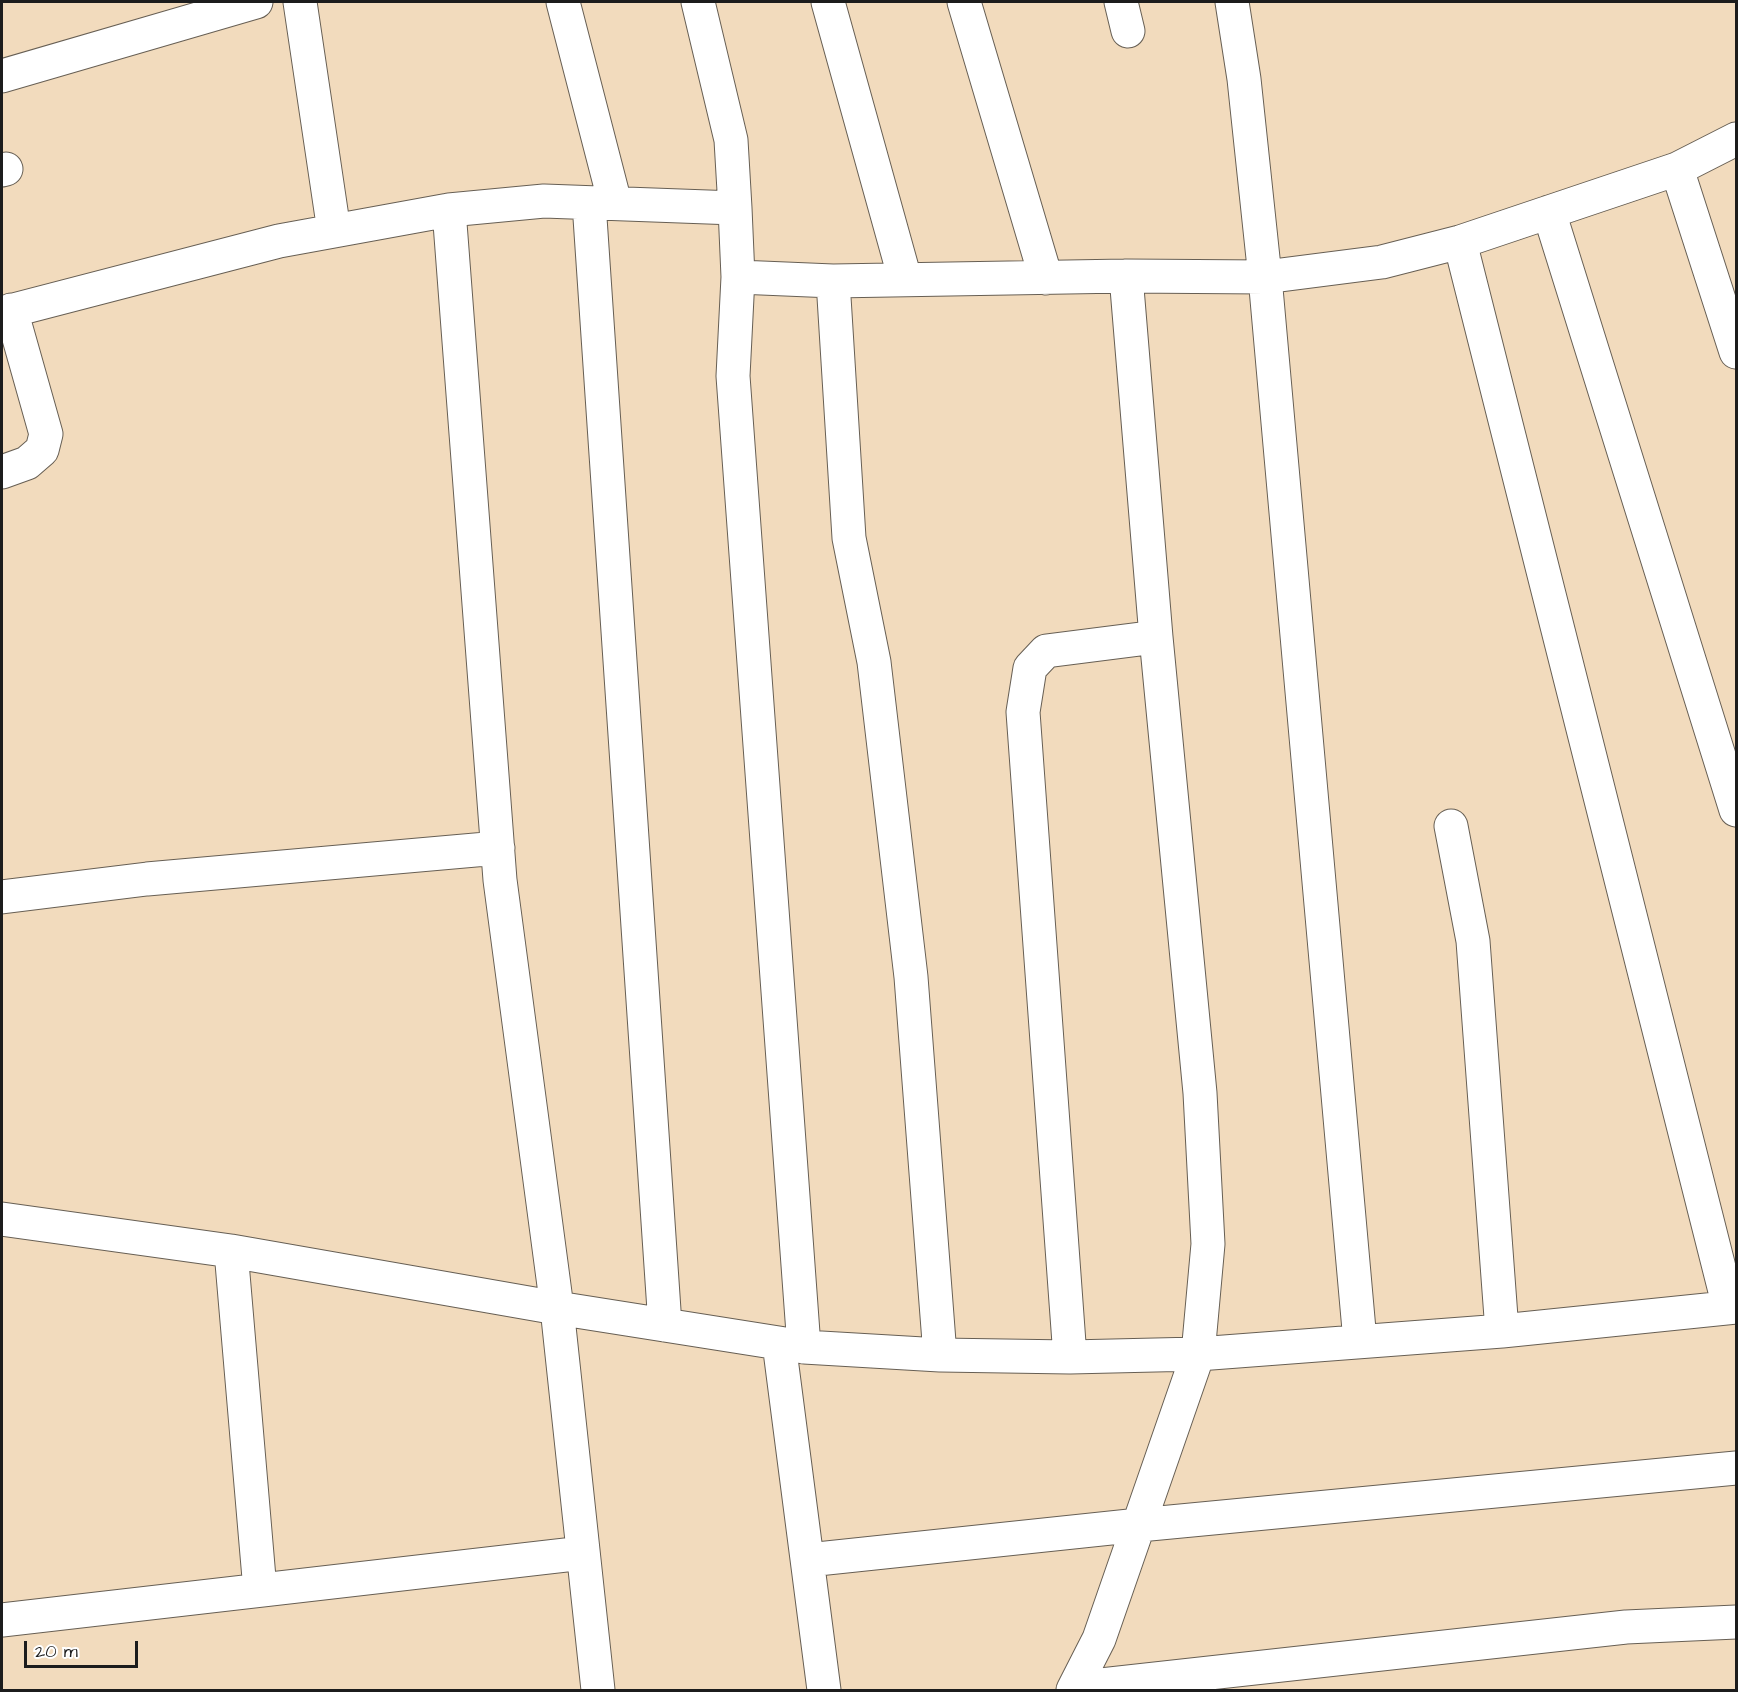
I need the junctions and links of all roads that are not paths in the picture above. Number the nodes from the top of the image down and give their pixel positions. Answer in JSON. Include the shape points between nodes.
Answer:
{"nodes":[{"id":1,"x":256,"y":2,"type":"edge"},
{"id":2,"x":300,"y":2,"type":"edge"},
{"id":3,"x":563,"y":2,"type":"edge"},
{"id":4,"x":698,"y":2,"type":"edge"},
{"id":5,"x":828,"y":2,"type":"edge"},
{"id":6,"x":964,"y":2,"type":"edge"},
{"id":7,"x":1232,"y":2,"type":"edge"},
{"id":8,"x":2,"y":76,"type":"edge"},
{"id":9,"x":1737,"y":139,"type":"edge"},
{"id":10,"x":1677,"y":169,"type":"junction"},
{"id":11,"x":602,"y":203,"type":"junction"},
{"id":12,"x":735,"y":208,"type":"junction"},
{"id":13,"x":448,"y":210,"type":"junction"},
{"id":14,"x":1549,"y":212,"type":"junction"},
{"id":15,"x":334,"y":231,"type":"junction"},
{"id":16,"x":1460,"y":242,"type":"junction"},
{"id":17,"x":1126,"y":276,"type":"junction"},
{"id":18,"x":738,"y":277,"type":"junction"},
{"id":19,"x":1265,"y":277,"type":"junction"},
{"id":20,"x":1046,"y":278,"type":"junction"},
{"id":21,"x":905,"y":279,"type":"junction"},
{"id":22,"x":833,"y":281,"type":"junction"},
{"id":23,"x":6,"y":311,"type":"edge"},
{"id":24,"x":1737,"y":352,"type":"edge"},
{"id":25,"x":2,"y":472,"type":"edge"},
{"id":26,"x":1156,"y":637,"type":"junction"},
{"id":27,"x":1737,"y":810,"type":"edge"},
{"id":28,"x":1451,"y":826,"type":"dead end"},
{"id":29,"x":498,"y":848,"type":"junction"},
{"id":30,"x":2,"y":897,"type":"edge"},
{"id":31,"x":2,"y":1219,"type":"edge"},
{"id":32,"x":231,"y":1251,"type":"junction"},
{"id":33,"x":1733,"y":1307,"type":"edge"},
{"id":34,"x":557,"y":1308,"type":"junction"},
{"id":35,"x":665,"y":1325,"type":"junction"},
{"id":36,"x":1502,"y":1331,"type":"junction"},
{"id":37,"x":1360,"y":1341,"type":"junction"},
{"id":38,"x":792,"y":1345,"type":"junction"},
{"id":39,"x":1198,"y":1354,"type":"junction"},
{"id":40,"x":940,"y":1355,"type":"junction"},
{"id":41,"x":1070,"y":1357,"type":"junction"},
{"id":42,"x":1737,"y":1468,"type":"edge"},
{"id":43,"x":1139,"y":1525,"type":"junction"},
{"id":44,"x":584,"y":1553,"type":"junction"},
{"id":45,"x":808,"y":1560,"type":"junction"},
{"id":46,"x":260,"y":1590,"type":"junction"},
{"id":47,"x":2,"y":1620,"type":"edge"},
{"id":48,"x":1737,"y":1622,"type":"edge"},
{"id":49,"x":1312,"y":1676,"type":"edge"},
{"id":50,"x":1181,"y":1684,"type":"edge"},
{"id":51,"x":598,"y":1690,"type":"edge"},
{"id":52,"x":824,"y":1690,"type":"edge"},
{"id":53,"x":1073,"y":1690,"type":"edge"}],
"edges":[{"from":1,"to":8,"type":"street"},
{"from":2,"to":15,"type":"street"},
{"from":3,"to":11,"type":"street"},
{"from":4,"to":12,"type":"street","via":[[731,140]]},
{"from":5,"to":21,"type":"street"},
{"from":6,"to":20,"type":"street"},
{"from":7,"to":19,"type":"street"},
{"from":9,"to":10,"type":"street"},
{"from":10,"to":14,"type":"street"},
{"from":10,"to":24,"type":"street"},
{"from":11,"to":12,"type":"street"},
{"from":11,"to":13,"type":"street","via":[[544,201]]},
{"from":11,"to":35,"type":"street"},
{"from":12,"to":18,"type":"street"},
{"from":13,"to":15,"type":"street"},
{"from":13,"to":29,"type":"street"},
{"from":14,"to":16,"type":"street"},
{"from":14,"to":27,"type":"street"},
{"from":15,"to":23,"type":"street","via":[[279,241]]},
{"from":16,"to":19,"type":"street","via":[[1382,262]]},
{"from":16,"to":33,"type":"street"},
{"from":17,"to":19,"type":"street"},
{"from":17,"to":20,"type":"street"},
{"from":17,"to":26,"type":"street"},
{"from":18,"to":22,"type":"street"},
{"from":18,"to":38,"type":"street","via":[[733,376]]},
{"from":19,"to":37,"type":"street"},
{"from":20,"to":21,"type":"street"},
{"from":21,"to":22,"type":"street"},
{"from":22,"to":40,"type":"street","via":[[849,538],[874,662],[911,977]]},
{"from":23,"to":25,"type":"street","via":[[46,434],[42,450],[27,463]]},
{"from":26,"to":39,"type":"street","via":[[1200,1093],[1208,1244]]},
{"from":26,"to":41,"type":"street","via":[[1046,651],[1030,668],[1023,712]]},
{"from":28,"to":36,"type":"street","via":[[1473,941]]},
{"from":29,"to":30,"type":"street","via":[[147,879]]},
{"from":29,"to":34,"type":"street"},
{"from":31,"to":32,"type":"street"},
{"from":32,"to":34,"type":"street"},
{"from":32,"to":46,"type":"street"},
{"from":33,"to":36,"type":"street"},
{"from":34,"to":35,"type":"street"},
{"from":34,"to":44,"type":"street"},
{"from":35,"to":38,"type":"street"},
{"from":36,"to":37,"type":"street"},
{"from":37,"to":39,"type":"street"},
{"from":38,"to":40,"type":"street"},
{"from":38,"to":45,"type":"street"},
{"from":39,"to":41,"type":"street"},
{"from":39,"to":43,"type":"street"},
{"from":40,"to":41,"type":"street"},
{"from":42,"to":43,"type":"street"},
{"from":43,"to":45,"type":"street"},
{"from":43,"to":53,"type":"street","via":[[1099,1639]]},
{"from":44,"to":46,"type":"street"},
{"from":44,"to":51,"type":"street"},
{"from":45,"to":52,"type":"street"},
{"from":46,"to":47,"type":"street"},
{"from":48,"to":49,"type":"street","via":[[1626,1627]]},
{"from":49,"to":50,"type":"street"},
{"from":50,"to":53,"type":"street"}]}
